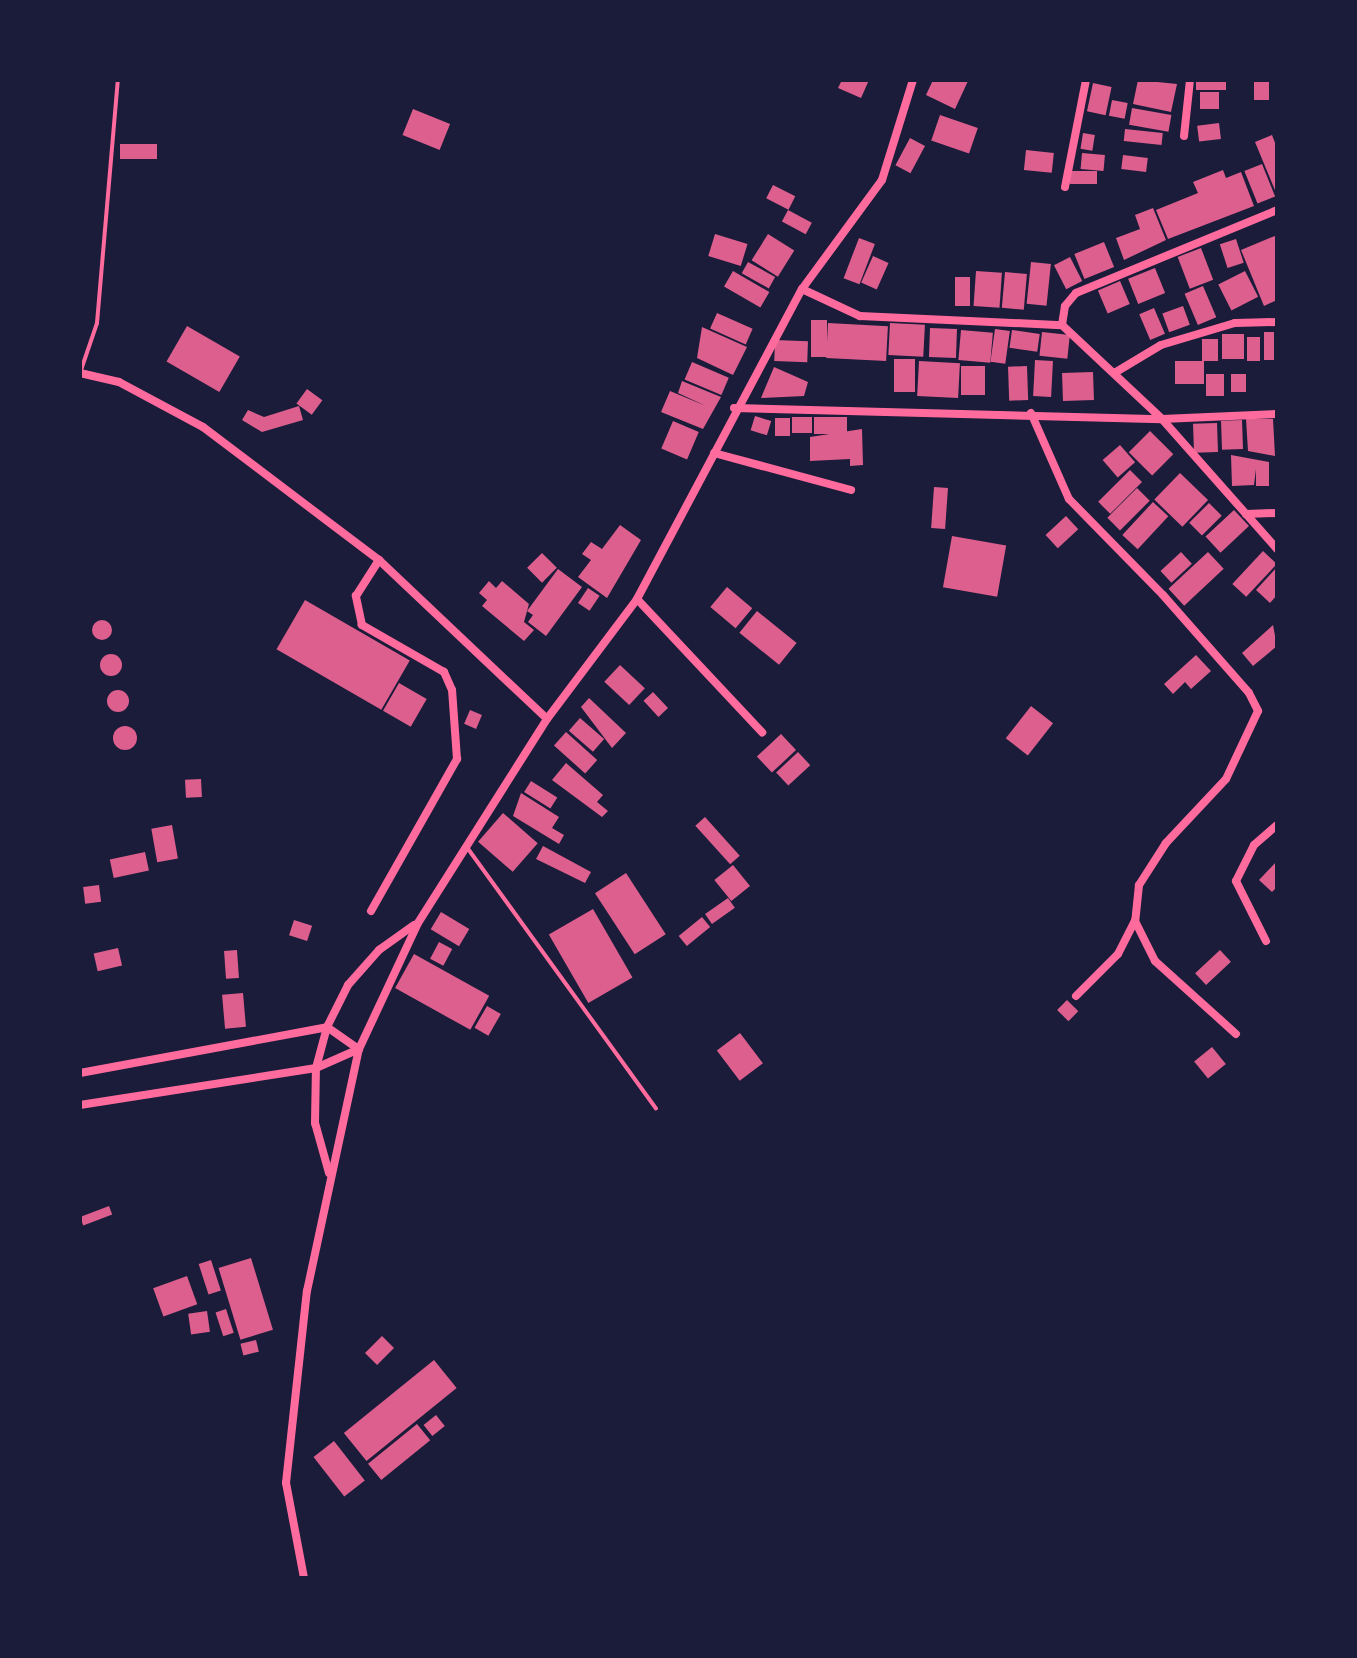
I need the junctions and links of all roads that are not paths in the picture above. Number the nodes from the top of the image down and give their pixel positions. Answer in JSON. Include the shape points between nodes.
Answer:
{"nodes":[{"id":1,"x":118,"y":80,"type":"edge"},
{"id":2,"x":913,"y":80,"type":"edge"},
{"id":3,"x":1086,"y":80,"type":"edge"},
{"id":4,"x":1190,"y":80,"type":"edge"},
{"id":5,"x":1184,"y":136,"type":"dead end"},
{"id":6,"x":1065,"y":188,"type":"dead end"},
{"id":7,"x":1277,"y":210,"type":"edge"},
{"id":8,"x":802,"y":289,"type":"junction"},
{"id":9,"x":1277,"y":322,"type":"edge"},
{"id":10,"x":1062,"y":324,"type":"junction"},
{"id":11,"x":1116,"y":372,"type":"junction"},
{"id":12,"x":80,"y":373,"type":"edge"},
{"id":13,"x":734,"y":408,"type":"junction"},
{"id":14,"x":1032,"y":413,"type":"junction"},
{"id":15,"x":1277,"y":414,"type":"edge"},
{"id":16,"x":1162,"y":419,"type":"junction"},
{"id":17,"x":714,"y":454,"type":"junction"},
{"id":18,"x":850,"y":490,"type":"dead end"},
{"id":19,"x":1277,"y":513,"type":"edge"},
{"id":20,"x":1246,"y":514,"type":"junction"},
{"id":21,"x":1277,"y":550,"type":"edge"},
{"id":22,"x":379,"y":560,"type":"junction"},
{"id":23,"x":638,"y":599,"type":"junction"},
{"id":24,"x":547,"y":719,"type":"junction"},
{"id":25,"x":762,"y":732,"type":"dead end"},
{"id":26,"x":1277,"y":825,"type":"edge"},
{"id":27,"x":466,"y":846,"type":"junction"},
{"id":28,"x":371,"y":911,"type":"dead end"},
{"id":29,"x":1135,"y":921,"type":"junction"},
{"id":30,"x":418,"y":923,"type":"junction"},
{"id":31,"x":1266,"y":941,"type":"dead end"},
{"id":32,"x":1076,"y":996,"type":"dead end"},
{"id":33,"x":326,"y":1027,"type":"junction"},
{"id":34,"x":1236,"y":1034,"type":"dead end"},
{"id":35,"x":359,"y":1049,"type":"junction"},
{"id":36,"x":316,"y":1068,"type":"junction"},
{"id":37,"x":80,"y":1073,"type":"edge"},
{"id":38,"x":80,"y":1105,"type":"edge"},
{"id":39,"x":656,"y":1108,"type":"dead end"},
{"id":40,"x":330,"y":1175,"type":"junction"},
{"id":41,"x":304,"y":1578,"type":"edge"}],
"edges":[{"from":1,"to":12,"type":"lane","via":[[97,323]]},
{"from":2,"to":8,"type":"street","via":[[882,180]]},
{"from":3,"to":6,"type":"street"},
{"from":4,"to":5,"type":"street"},
{"from":7,"to":10,"type":"street","via":[[1076,293]]},
{"from":8,"to":10,"type":"street","via":[[860,316]]},
{"from":8,"to":13,"type":"street"},
{"from":9,"to":11,"type":"street","via":[[1235,322],[1161,345]]},
{"from":10,"to":11,"type":"street"},
{"from":11,"to":16,"type":"street"},
{"from":12,"to":22,"type":"street","via":[[118,382],[203,427]]},
{"from":13,"to":14,"type":"street"},
{"from":13,"to":17,"type":"street"},
{"from":14,"to":16,"type":"street"},
{"from":14,"to":29,"type":"street","via":[[1069,499],[1250,692],[1258,711],[1226,779],[1166,843],[1138,886]]},
{"from":15,"to":16,"type":"street"},
{"from":16,"to":20,"type":"street"},
{"from":17,"to":18,"type":"street"},
{"from":17,"to":23,"type":"street"},
{"from":19,"to":20,"type":"street"},
{"from":20,"to":21,"type":"street"},
{"from":22,"to":24,"type":"street"},
{"from":22,"to":28,"type":"street","via":[[356,596],[362,625],[444,672],[452,690],[457,759]]},
{"from":23,"to":24,"type":"street"},
{"from":23,"to":25,"type":"street"},
{"from":24,"to":27,"type":"street"},
{"from":26,"to":31,"type":"street","via":[[1254,845],[1236,881]]},
{"from":27,"to":30,"type":"street"},
{"from":27,"to":39,"type":"lane"},
{"from":29,"to":32,"type":"street","via":[[1118,954]]},
{"from":29,"to":34,"type":"street","via":[[1155,961]]},
{"from":30,"to":33,"type":"street","via":[[369,962]]},
{"from":30,"to":35,"type":"street"},
{"from":33,"to":35,"type":"street"},
{"from":33,"to":36,"type":"street"},
{"from":33,"to":37,"type":"street"},
{"from":35,"to":36,"type":"street"},
{"from":35,"to":40,"type":"street"},
{"from":36,"to":38,"type":"street"},
{"from":36,"to":40,"type":"street","via":[[316,1122]]},
{"from":40,"to":41,"type":"street","via":[[307,1292],[286,1483]]}]}
